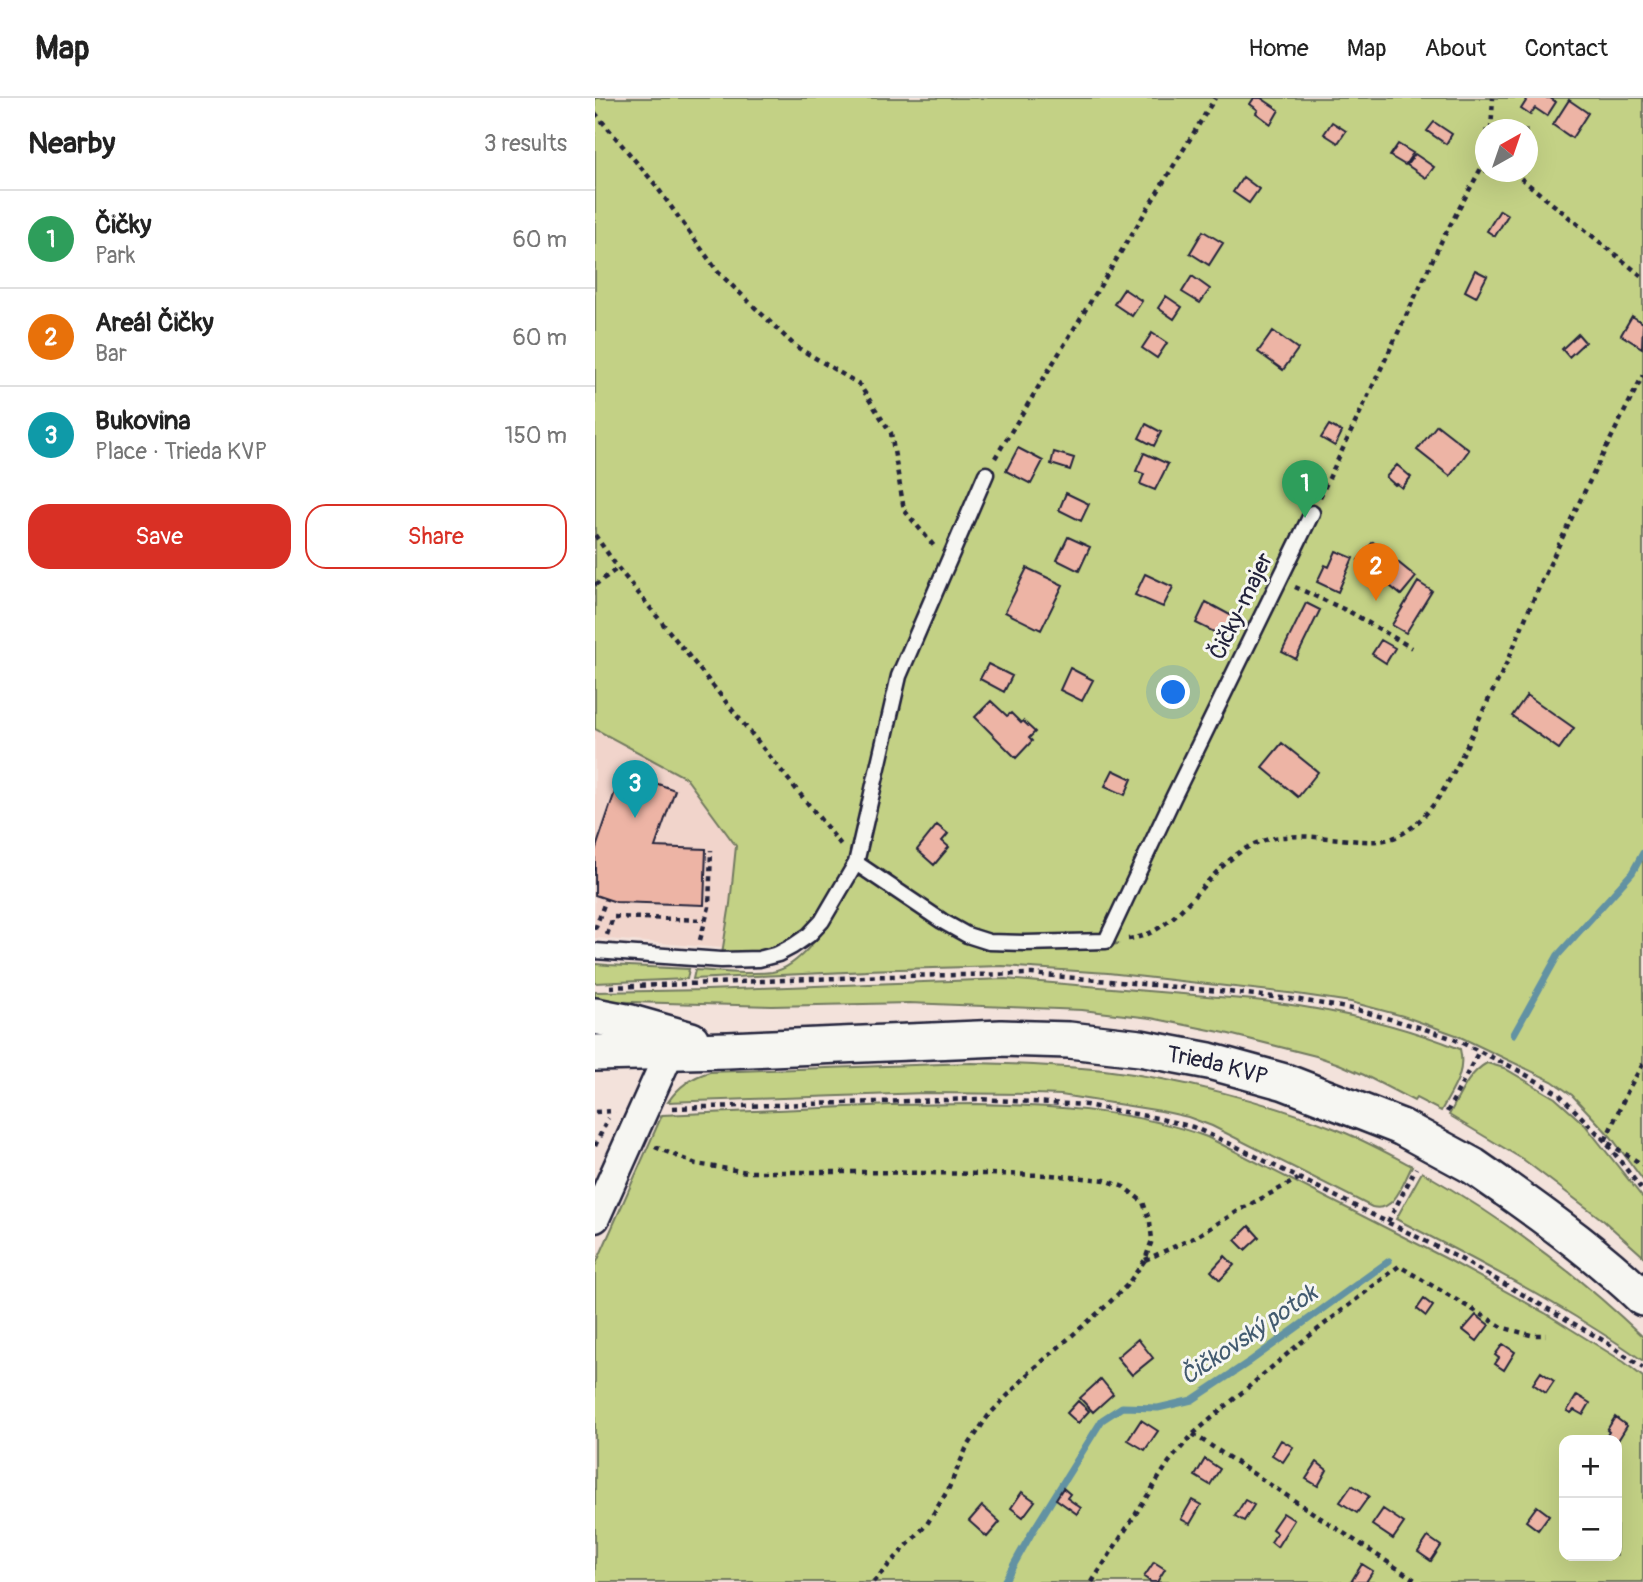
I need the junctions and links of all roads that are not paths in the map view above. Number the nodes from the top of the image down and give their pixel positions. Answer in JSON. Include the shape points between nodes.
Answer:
{"nodes":[{"id":1,"x":986,"y":474,"type":"road end"},
{"id":2,"x":1312,"y":513,"type":"road end"},
{"id":3,"x":856,"y":863,"type":"junction"},
{"id":4,"x":595,"y":951,"type":"edge"},
{"id":5,"x":602,"y":1002,"type":"edge"},
{"id":6,"x":728,"y":1050,"type":"junction"},
{"id":7,"x":670,"y":1051,"type":"junction"},
{"id":8,"x":595,"y":1053,"type":"edge"},
{"id":9,"x":595,"y":1218,"type":"edge"},
{"id":10,"x":1643,"y":1297,"type":"edge"}],
"edges":[{"from":1,"to":3,"type":"lane","via":[[899,676]]},
{"from":2,"to":3,"type":"lane","name":"Čičky-majer","via":[[1106,941],[989,942],[942,921]]},
{"from":3,"to":4,"type":"lane","via":[[821,921],[809,935],[778,954],[759,959],[696,958]]},
{"from":5,"to":6,"type":"street","name":"Trieda KVP","via":[[631,1023]]},
{"from":6,"to":7,"type":"street","name":"Trieda KVP"},
{"from":6,"to":10,"type":"street","name":"Trieda KVP","bridge":true,"via":[[1001,1038],[1069,1040],[1209,1061],[1285,1082],[1401,1127],[1473,1166],[1561,1228]]},
{"from":7,"to":8,"type":"street","name":"Trieda KVP"},
{"from":7,"to":9,"type":"street"}]}
